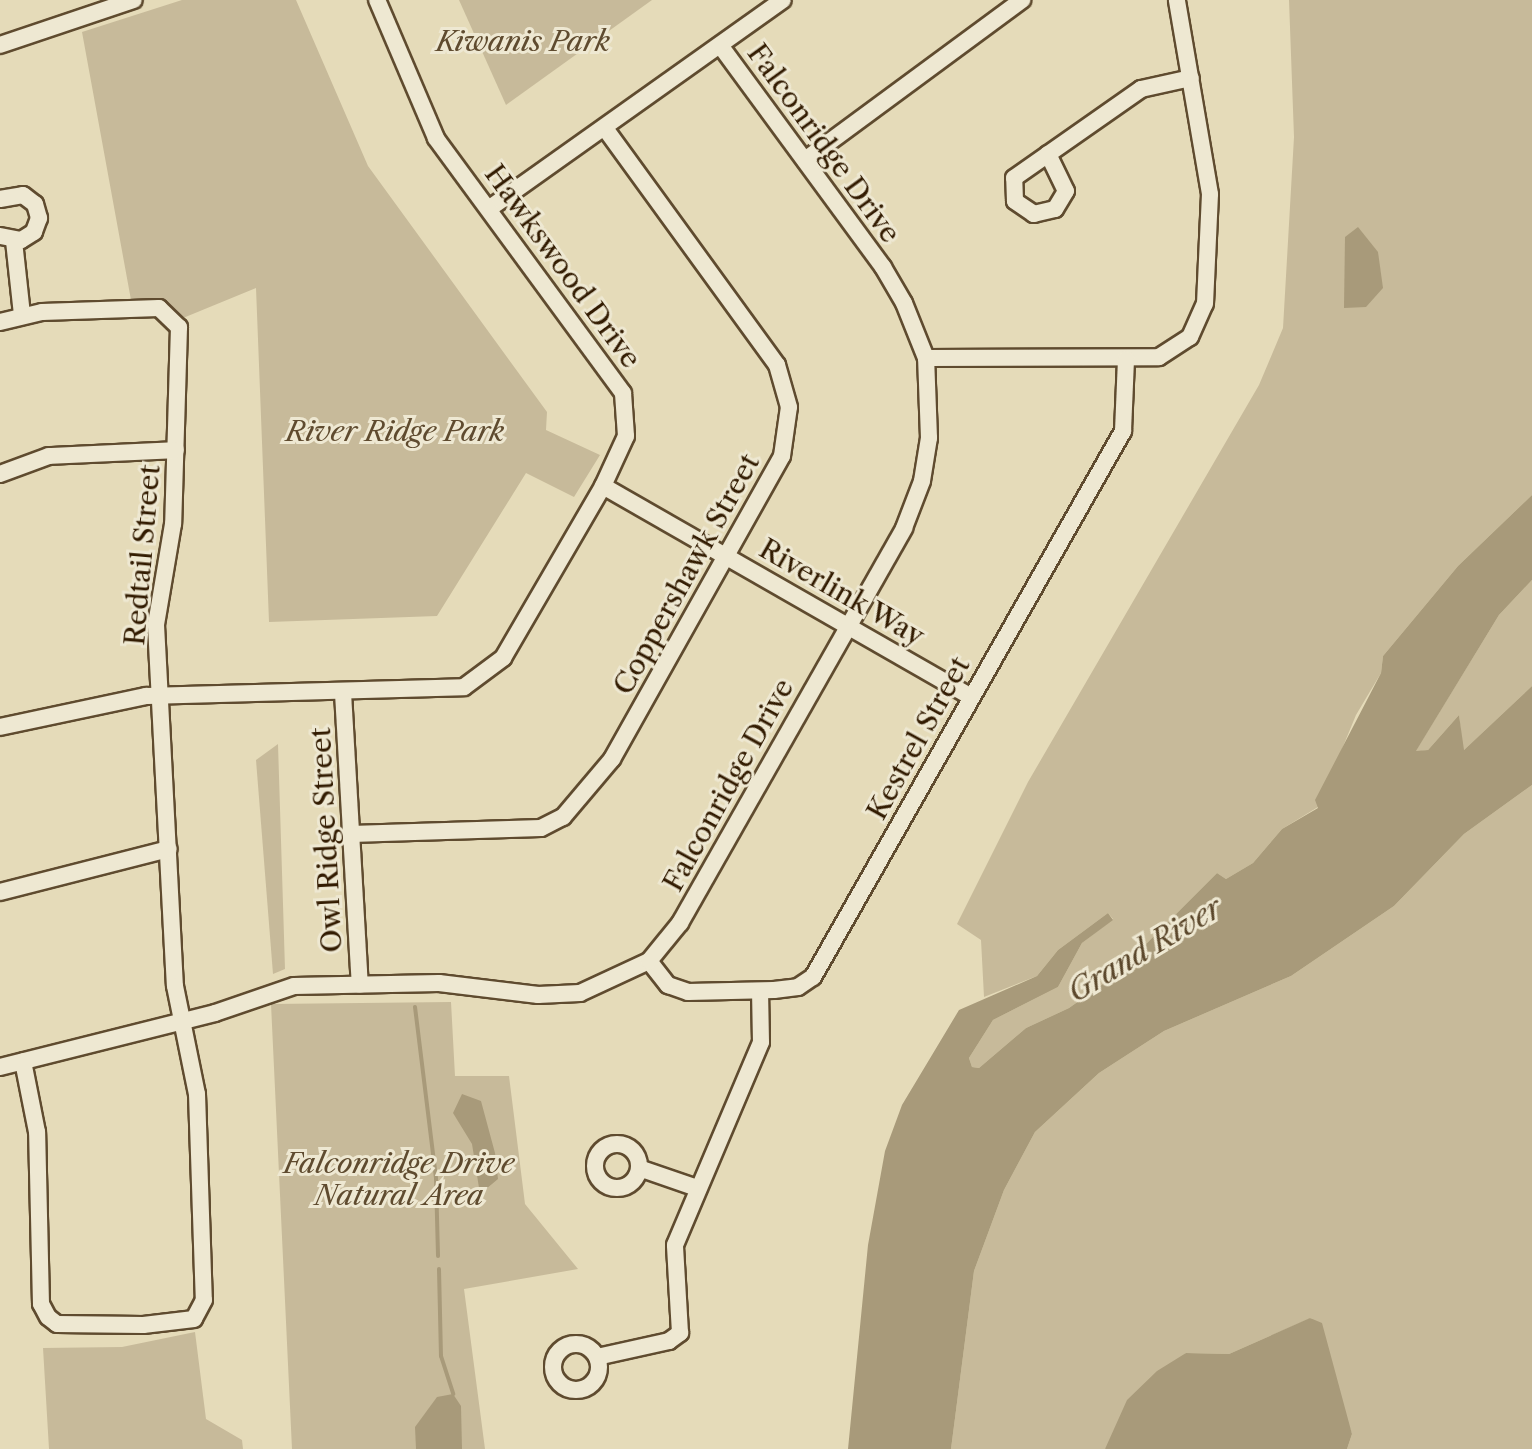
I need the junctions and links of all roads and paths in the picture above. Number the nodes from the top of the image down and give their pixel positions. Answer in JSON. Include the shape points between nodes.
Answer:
{"nodes":[{"id":1,"x":134,"y":0,"type":"edge"},
{"id":2,"x":377,"y":0,"type":"edge"},
{"id":3,"x":783,"y":0,"type":"edge"},
{"id":4,"x":1022,"y":0,"type":"edge"},
{"id":5,"x":1177,"y":0,"type":"edge"},
{"id":6,"x":0,"y":45,"type":"edge"},
{"id":7,"x":720,"y":45,"type":"junction"},
{"id":8,"x":1191,"y":78,"type":"junction"},
{"id":9,"x":605,"y":128,"type":"junction"},
{"id":10,"x":1048,"y":154,"type":"dead end"},
{"id":11,"x":805,"y":160,"type":"junction"},
{"id":12,"x":0,"y":199,"type":"edge"},
{"id":13,"x":490,"y":208,"type":"junction"},
{"id":14,"x":7,"y":238,"type":"edge"},
{"id":15,"x":22,"y":315,"type":"junction"},
{"id":16,"x":0,"y":322,"type":"edge"},
{"id":17,"x":926,"y":358,"type":"junction"},
{"id":18,"x":1126,"y":359,"type":"junction"},
{"id":19,"x":176,"y":450,"type":"junction"},
{"id":20,"x":0,"y":474,"type":"edge"},
{"id":21,"x":603,"y":486,"type":"junction"},
{"id":22,"x":725,"y":555,"type":"junction"},
{"id":23,"x":849,"y":624,"type":"junction"},
{"id":24,"x":343,"y":693,"type":"junction"},
{"id":25,"x":161,"y":696,"type":"junction"},
{"id":26,"x":971,"y":697,"type":"junction"},
{"id":27,"x":0,"y":727,"type":"edge"},
{"id":28,"x":351,"y":834,"type":"junction"},
{"id":29,"x":169,"y":849,"type":"junction"},
{"id":30,"x":0,"y":892,"type":"edge"},
{"id":31,"x":649,"y":961,"type":"junction"},
{"id":32,"x":360,"y":985,"type":"junction"},
{"id":33,"x":760,"y":991,"type":"junction"},
{"id":34,"x":183,"y":1022,"type":"junction"},
{"id":35,"x":23,"y":1061,"type":"junction"},
{"id":36,"x":0,"y":1067,"type":"edge"},
{"id":37,"x":639,"y":1168,"type":"dead end"},
{"id":38,"x":697,"y":1188,"type":"junction"},
{"id":39,"x":597,"y":1357,"type":"dead end"}],
"edges":[{"from":1,"to":6,"type":"street"},
{"from":2,"to":13,"type":"street","name":"Hawkswood Drive","via":[[436,138]]},
{"from":3,"to":7,"type":"street"},
{"from":4,"to":11,"type":"street"},
{"from":5,"to":8,"type":"street"},
{"from":7,"to":9,"type":"street"},
{"from":7,"to":11,"type":"street","name":"Falconridge Drive"},
{"from":8,"to":10,"type":"street","via":[[1141,89]]},
{"from":8,"to":18,"type":"street","via":[[1210,194],[1205,304],[1190,337],[1176,349],[1159,357]]},
{"from":9,"to":13,"type":"street"},
{"from":9,"to":22,"type":"street","name":"Coppershawk Street","via":[[749,322],[786,387],[782,456]]},
{"from":11,"to":17,"type":"street","name":"Falconridge Drive","via":[[883,267]]},
{"from":12,"to":14,"type":"street","via":[[23,195],[38,210],[34,232]]},
{"from":13,"to":21,"type":"street","name":"Hawkswood Drive","via":[[623,393],[626,436]]},
{"from":14,"to":15,"type":"street"},
{"from":15,"to":16,"type":"street","name":"Redtail Street"},
{"from":15,"to":19,"type":"street","name":"Redtail Street","via":[[159,308],[172,316],[180,341]]},
{"from":17,"to":18,"type":"street"},
{"from":17,"to":23,"type":"street","name":"Falconridge Drive","via":[[929,438],[922,481],[904,528]]},
{"from":18,"to":26,"type":"street","name":"Kestrel Street","via":[[1123,431]]},
{"from":19,"to":20,"type":"street","via":[[72,453]]},
{"from":19,"to":25,"type":"street","name":"Redtail Street","via":[[173,524],[156,625]]},
{"from":21,"to":22,"type":"street","name":"Riverlink Way"},
{"from":21,"to":24,"type":"street","name":"Hawkswood Drive","via":[[491,671],[450,690]]},
{"from":22,"to":23,"type":"street","name":"Riverlink Way"},
{"from":22,"to":28,"type":"street","name":"Coppershawk Street","via":[[612,759],[563,817],[541,828]]},
{"from":23,"to":26,"type":"street","name":"Riverlink Way"},
{"from":23,"to":31,"type":"street","name":"Falconridge Drive","via":[[680,923]]},
{"from":24,"to":25,"type":"street","name":"Hawkswood Drive"},
{"from":24,"to":28,"type":"street","name":"Owl Ridge Street"},
{"from":25,"to":27,"type":"street","name":"Hawkswood Drive"},
{"from":25,"to":29,"type":"street","name":"Redtail Street"},
{"from":26,"to":33,"type":"street","name":"Kestrel Street","via":[[813,977],[798,987]]},
{"from":28,"to":32,"type":"street","name":"Owl Ridge Street"},
{"from":29,"to":30,"type":"street"},
{"from":29,"to":34,"type":"street","name":"Redtail Street","via":[[175,986]]},
{"from":31,"to":32,"type":"street","name":"Falconridge Drive","via":[[580,993],[538,995],[439,983]]},
{"from":31,"to":33,"type":"street","name":"Kestrel Street","via":[[678,990]]},
{"from":32,"to":34,"type":"street","name":"Falconridge Drive","via":[[294,986]]},
{"from":33,"to":38,"type":"street","via":[[761,1042]]},
{"from":34,"to":35,"type":"street","name":"Falconridge Drive"},
{"from":34,"to":35,"type":"street","name":"Redtail Street","via":[[197,1094],[204,1300],[194,1319],[143,1325],[57,1324],[48,1317],[41,1304],[37,1129]]},
{"from":35,"to":36,"type":"street","name":"Falconridge Drive"},
{"from":37,"to":38,"type":"street"},
{"from":38,"to":39,"type":"street","via":[[675,1245],[680,1333],[669,1341]]}]}
